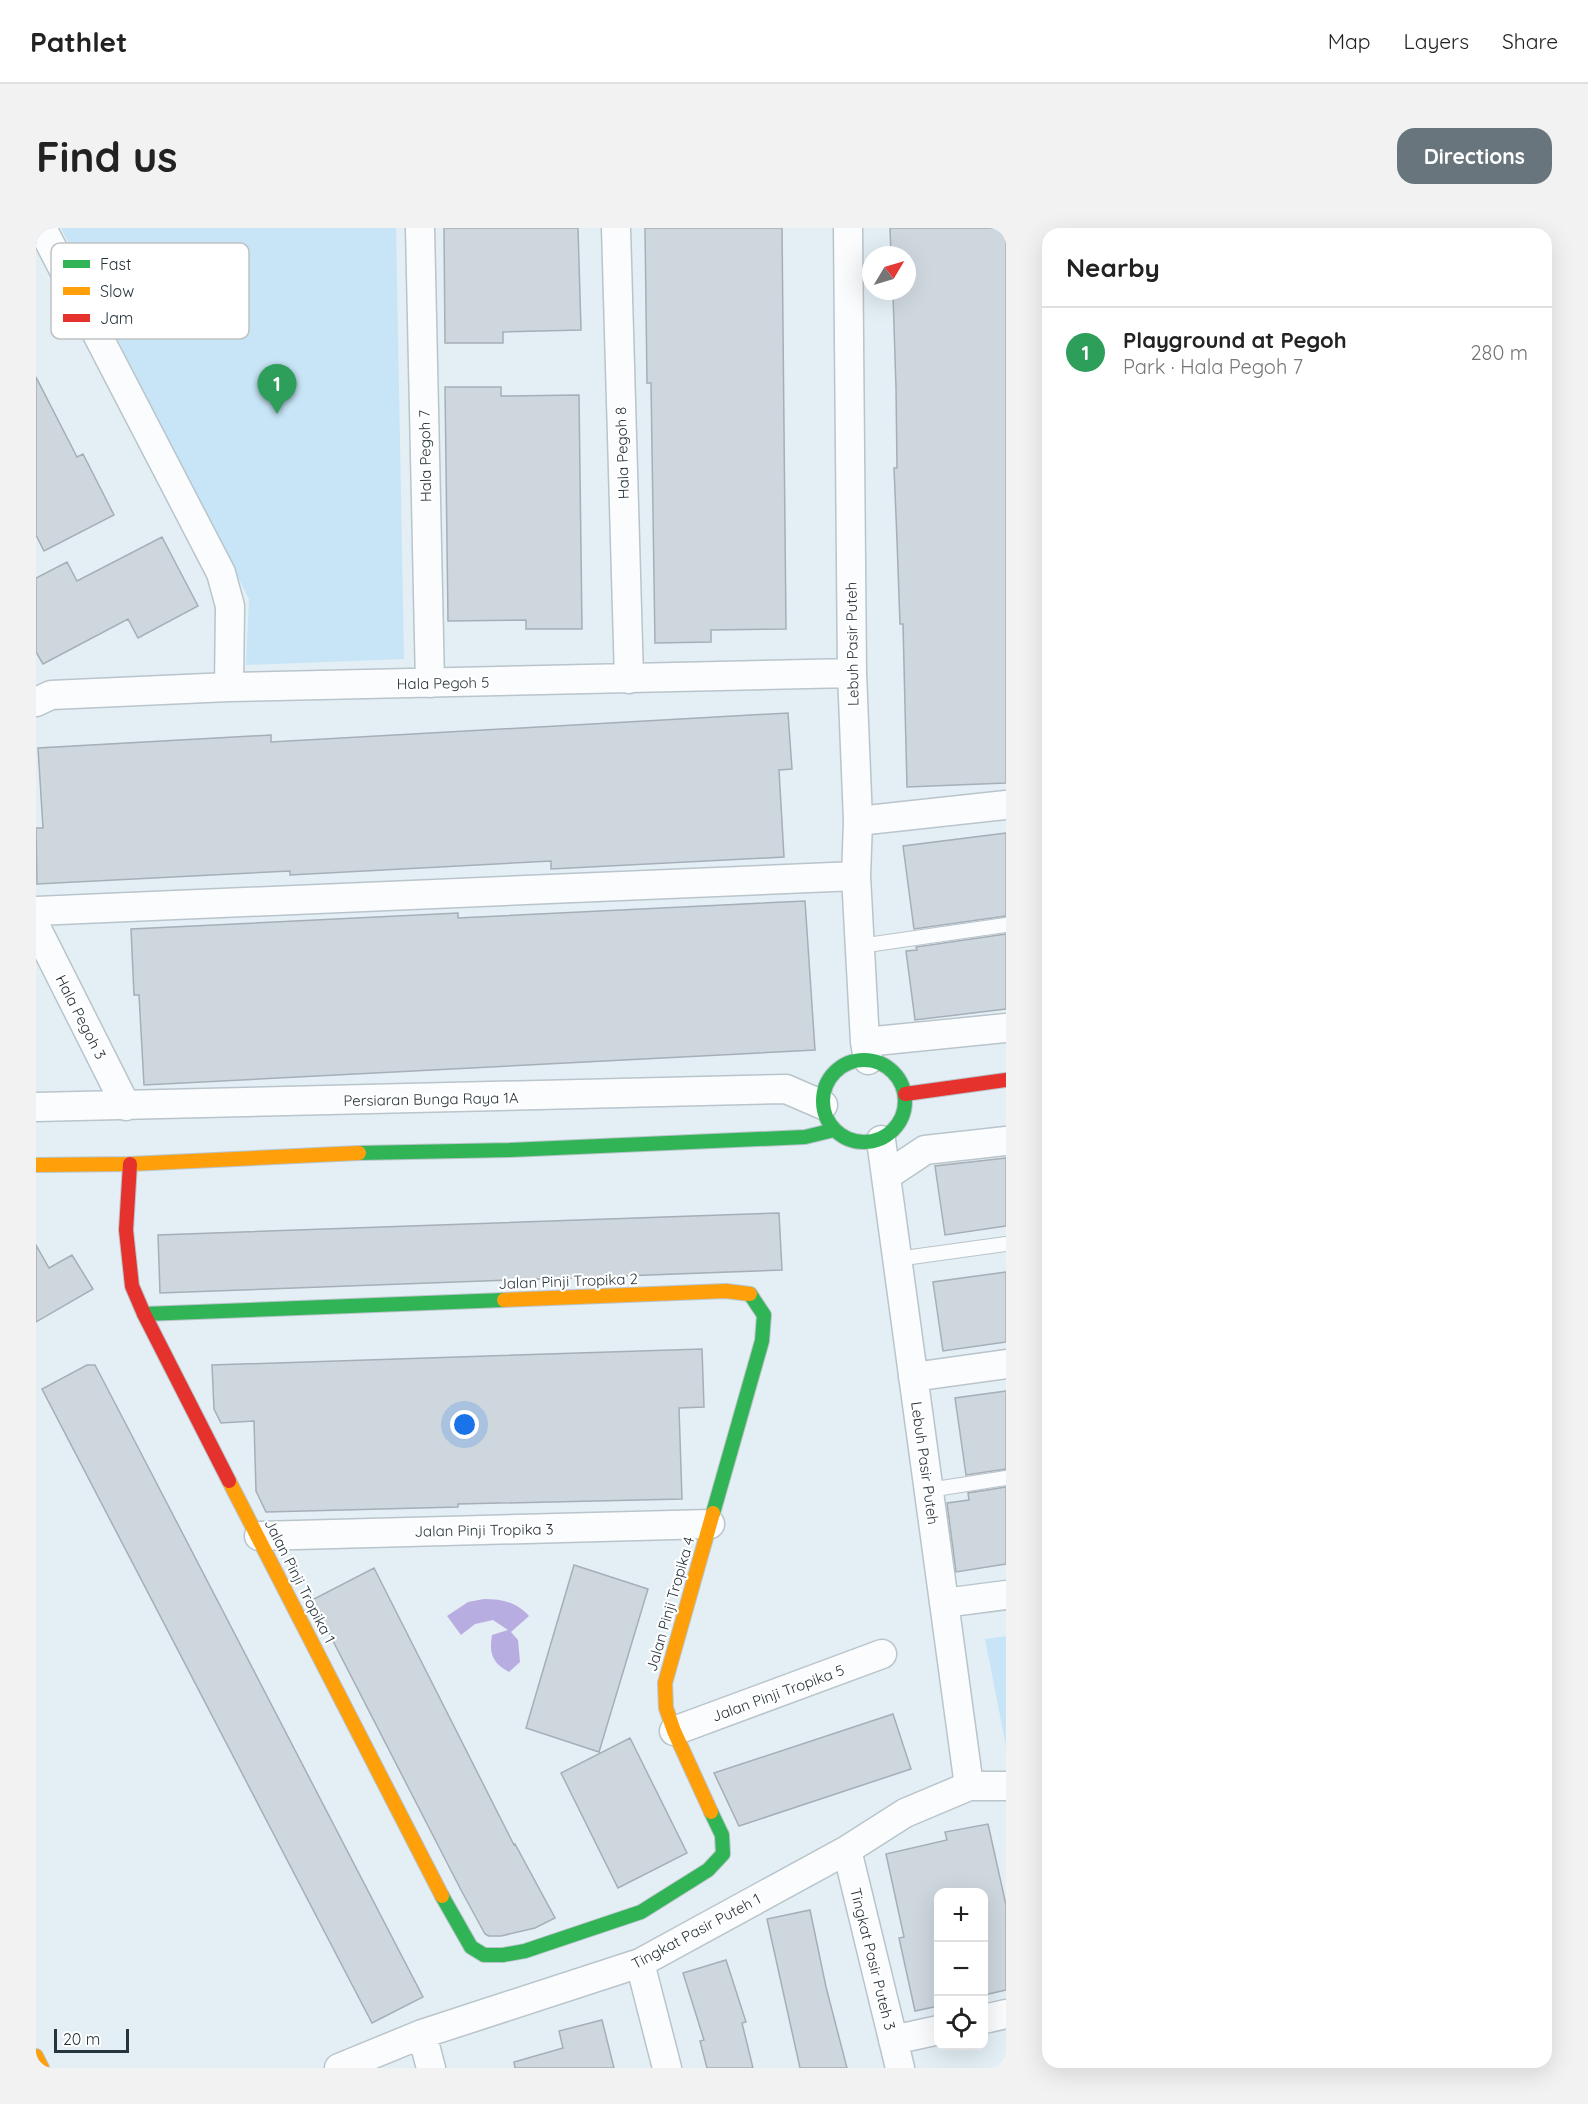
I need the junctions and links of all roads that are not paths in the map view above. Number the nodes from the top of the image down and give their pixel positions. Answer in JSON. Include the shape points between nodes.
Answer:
{"nodes":[{"id":1,"x":42,"y":228,"type":"edge"},
{"id":2,"x":420,"y":228,"type":"edge"},
{"id":3,"x":616,"y":228,"type":"edge"},
{"id":4,"x":848,"y":228,"type":"edge"},
{"id":5,"x":51,"y":245,"type":"edge"},
{"id":6,"x":100,"y":339,"type":"edge"},
{"id":7,"x":852,"y":673,"type":"junction"},
{"id":8,"x":629,"y":679,"type":"junction"},
{"id":9,"x":430,"y":683,"type":"junction"},
{"id":10,"x":230,"y":687,"type":"junction"},
{"id":11,"x":36,"y":702,"type":"edge"},
{"id":12,"x":1006,"y":805,"type":"edge"},
{"id":13,"x":858,"y":821,"type":"junction"},
{"id":14,"x":856,"y":876,"type":"junction"},
{"id":15,"x":36,"y":911,"type":"edge"},
{"id":16,"x":1006,"y":925,"type":"edge"},
{"id":17,"x":36,"y":927,"type":"edge"},
{"id":18,"x":860,"y":946,"type":"junction"},
{"id":19,"x":1006,"y":1028,"type":"edge"},
{"id":20,"x":867,"y":1051,"type":"junction"},
{"id":21,"x":1006,"y":1080,"type":"edge"},
{"id":22,"x":905,"y":1094,"type":"junction"},
{"id":23,"x":126,"y":1106,"type":"junction"},
{"id":24,"x":36,"y":1107,"type":"edge"},
{"id":25,"x":828,"y":1118,"type":"junction"},
{"id":26,"x":881,"y":1140,"type":"junction"},
{"id":27,"x":1006,"y":1141,"type":"edge"},
{"id":28,"x":130,"y":1164,"type":"junction"},
{"id":29,"x":36,"y":1165,"type":"edge"},
{"id":30,"x":886,"y":1176,"type":"junction"},
{"id":31,"x":1006,"y":1244,"type":"edge"},
{"id":32,"x":897,"y":1259,"type":"junction"},
{"id":33,"x":144,"y":1314,"type":"junction"},
{"id":34,"x":1006,"y":1364,"type":"edge"},
{"id":35,"x":913,"y":1377,"type":"junction"},
{"id":36,"x":1006,"y":1478,"type":"edge"},
{"id":37,"x":929,"y":1490,"type":"junction"},
{"id":38,"x":710,"y":1524,"type":"junction"},
{"id":39,"x":259,"y":1536,"type":"junction"},
{"id":40,"x":1006,"y":1595,"type":"edge"},
{"id":41,"x":944,"y":1603,"type":"junction"},
{"id":42,"x":882,"y":1654,"type":"dead end"},
{"id":43,"x":674,"y":1731,"type":"junction"},
{"id":44,"x":969,"y":1786,"type":"junction"},
{"id":45,"x":1006,"y":1786,"type":"edge"},
{"id":46,"x":847,"y":1850,"type":"junction"},
{"id":47,"x":525,"y":1951,"type":"joint"},
{"id":48,"x":640,"y":1963,"type":"junction"},
{"id":49,"x":1006,"y":2014,"type":"edge"},
{"id":50,"x":988,"y":2018,"type":"edge"},
{"id":51,"x":934,"y":2031,"type":"edge"},
{"id":52,"x":422,"y":2034,"type":"junction"},
{"id":53,"x":893,"y":2040,"type":"junction"},
{"id":54,"x":36,"y":2056,"type":"edge"},
{"id":55,"x":42,"y":2068,"type":"edge"},
{"id":56,"x":339,"y":2068,"type":"edge"},
{"id":57,"x":431,"y":2068,"type":"edge"},
{"id":58,"x":667,"y":2068,"type":"edge"},
{"id":59,"x":900,"y":2068,"type":"edge"}],
"edges":[{"from":1,"to":5,"type":"street"},
{"from":2,"to":9,"type":"street","name":"Hala Pegoh 7"},
{"from":3,"to":8,"type":"street","name":"Hala Pegoh 8"},
{"from":4,"to":7,"type":"street","name":"Lebuh Pasir Puteh"},
{"from":6,"to":10,"type":"street","via":[[221,573],[230,606]]},
{"from":7,"to":8,"type":"street","name":"Hala Pegoh 5"},
{"from":7,"to":13,"type":"street","name":"Lebuh Pasir Puteh"},
{"from":8,"to":9,"type":"street","name":"Hala Pegoh 5"},
{"from":9,"to":10,"type":"street","name":"Hala Pegoh 5"},
{"from":10,"to":11,"type":"street","name":"Hala Pegoh 5","via":[[51,695]]},
{"from":12,"to":13,"type":"street"},
{"from":13,"to":14,"type":"street","name":"Lebuh Pasir Puteh"},
{"from":14,"to":15,"type":"street"},
{"from":14,"to":18,"type":"street","name":"Lebuh Pasir Puteh"},
{"from":16,"to":18,"type":"lane"},
{"from":17,"to":23,"type":"street","name":"Hala Pegoh 3"},
{"from":18,"to":20,"type":"street","name":"Lebuh Pasir Puteh"},
{"from":19,"to":20,"type":"street"},
{"from":20,"to":22,"type":"street","via":[[898,1077]]},
{"from":20,"to":25,"type":"street","via":[[834,1072],[825,1087]]},
{"from":21,"to":22,"type":"street"},
{"from":22,"to":26,"type":"street","via":[[901,1121]]},
{"from":23,"to":24,"type":"street","name":"Persiaran Bunga Raya 1A"},
{"from":23,"to":25,"type":"street","name":"Persiaran Bunga Raya 1A","via":[[786,1089]]},
{"from":25,"to":26,"type":"street","via":[[848,1139],[864,1143]]},
{"from":25,"to":28,"type":"street","via":[[805,1137]]},
{"from":26,"to":30,"type":"street","name":"Lebuh Pasir Puteh"},
{"from":27,"to":30,"type":"street","via":[[925,1150]]},
{"from":28,"to":29,"type":"street"},
{"from":28,"to":33,"type":"street","name":"Jalan Pinji Tropika 1","via":[[126,1230],[132,1286]]},
{"from":30,"to":32,"type":"street","name":"Lebuh Pasir Puteh"},
{"from":31,"to":32,"type":"lane"},
{"from":32,"to":35,"type":"street","name":"Lebuh Pasir Puteh"},
{"from":33,"to":38,"type":"street","name":"Jalan Pinji Tropika 2","via":[[751,1294],[764,1315],[762,1341]]},
{"from":33,"to":39,"type":"street","name":"Jalan Pinji Tropika 1"},
{"from":34,"to":35,"type":"street"},
{"from":35,"to":37,"type":"street","name":"Lebuh Pasir Puteh"},
{"from":36,"to":37,"type":"lane"},
{"from":37,"to":41,"type":"street","name":"Lebuh Pasir Puteh"},
{"from":38,"to":39,"type":"street","name":"Jalan Pinji Tropika 3"},
{"from":38,"to":43,"type":"street","name":"Jalan Pinji Tropika 4","via":[[665,1683],[666,1708]]},
{"from":39,"to":47,"type":"street","name":"Jalan Pinji Tropika 1","via":[[471,1947],[484,1955]]},
{"from":40,"to":41,"type":"street"},
{"from":41,"to":44,"type":"street","name":"Lebuh Pasir Puteh"},
{"from":42,"to":43,"type":"street","name":"Jalan Pinji Tropika 5"},
{"from":43,"to":47,"type":"street","name":"Jalan Pinji Tropika 4","via":[[722,1835],[723,1854],[708,1870],[640,1912]]},
{"from":44,"to":45,"type":"street","name":"Tingkat Pasir Puteh 1"},
{"from":44,"to":46,"type":"street","name":"Tingkat Pasir Puteh 1","via":[[905,1813]]},
{"from":46,"to":48,"type":"street","name":"Tingkat Pasir Puteh 1"},
{"from":46,"to":53,"type":"street","name":"Tingkat Pasir Puteh 3"},
{"from":48,"to":52,"type":"street","name":"Tingkat Pasir Puteh 1"},
{"from":48,"to":58,"type":"street"},
{"from":49,"to":50,"type":"street"},
{"from":51,"to":53,"type":"street"},
{"from":52,"to":56,"type":"street","name":"Tingkat Pasir Puteh 1"},
{"from":52,"to":57,"type":"street"},
{"from":53,"to":59,"type":"street","name":"Tingkat Pasir Puteh 3"},
{"from":54,"to":55,"type":"street"}]}
